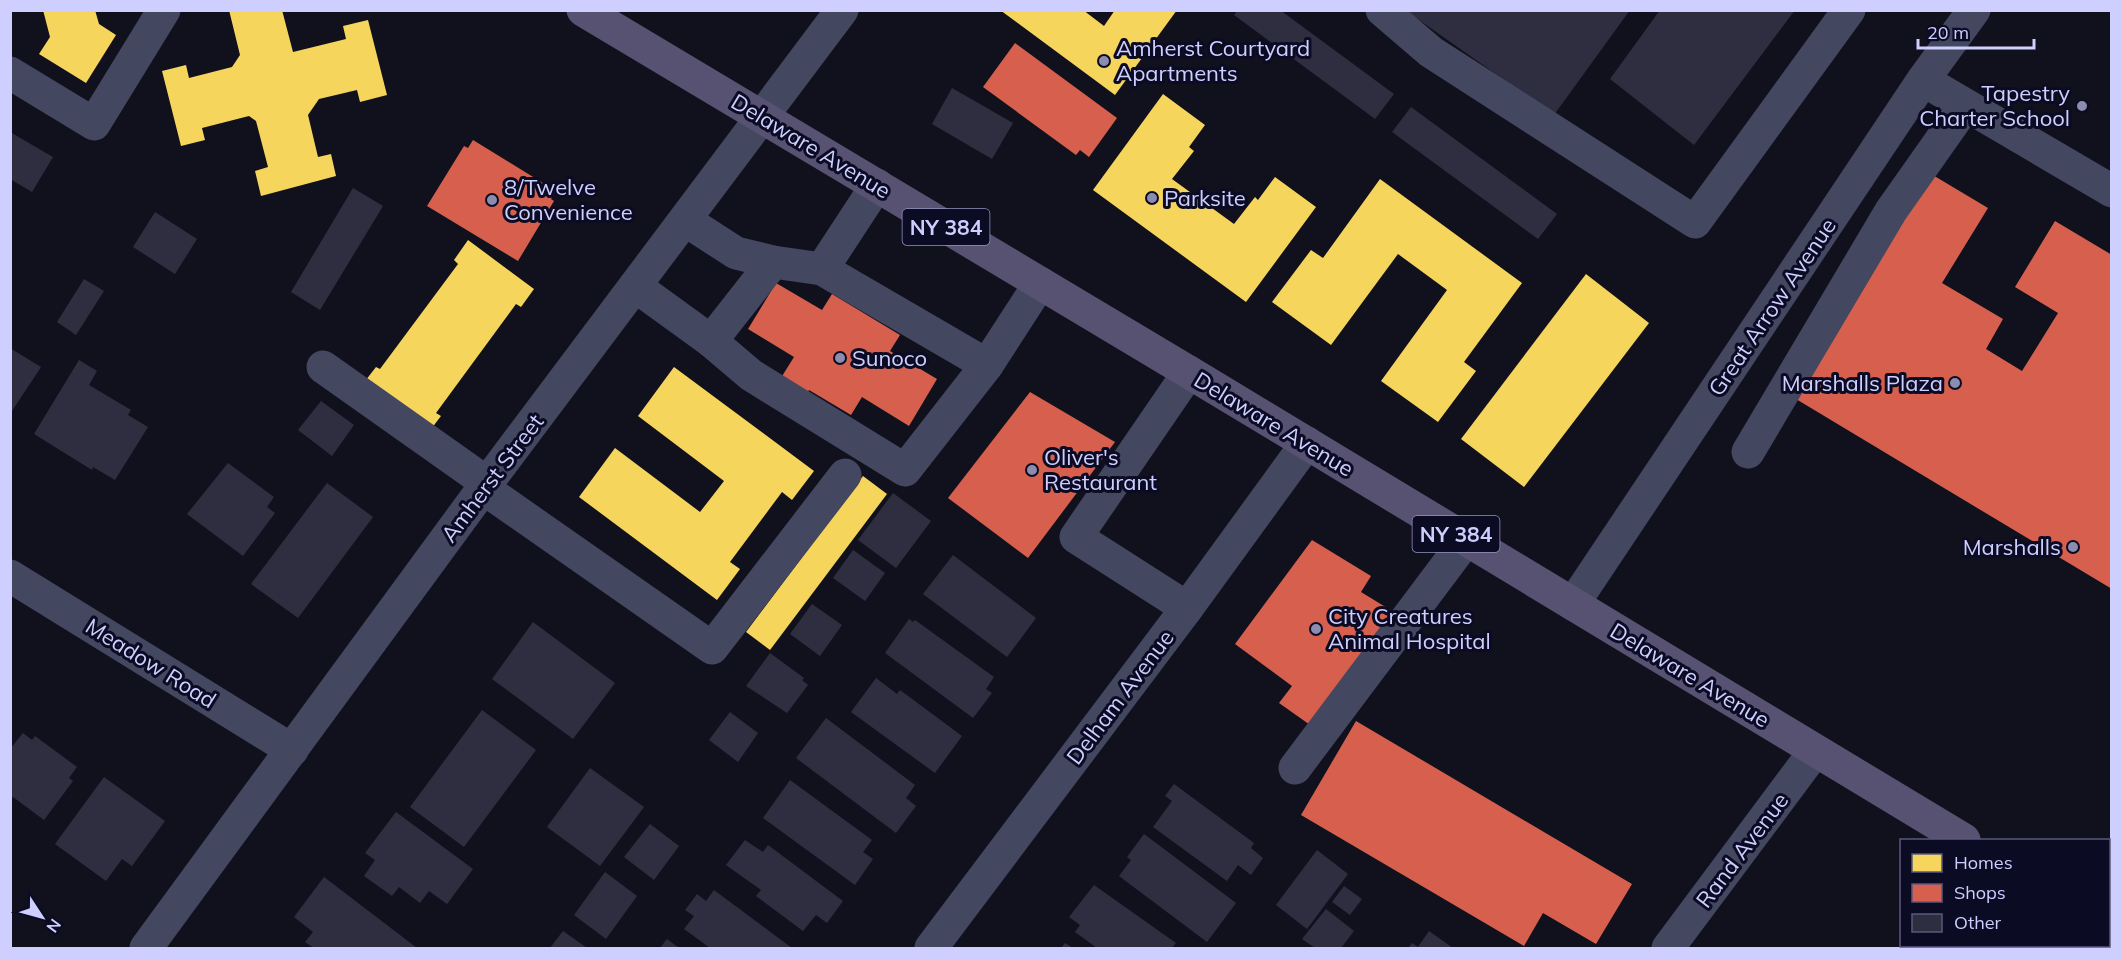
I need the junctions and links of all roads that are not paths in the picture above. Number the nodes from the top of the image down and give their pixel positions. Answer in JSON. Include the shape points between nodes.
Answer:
{"nodes":[{"id":1,"x":164,"y":10,"type":"edge"},
{"id":2,"x":583,"y":10,"type":"edge"},
{"id":3,"x":842,"y":10,"type":"edge"},
{"id":4,"x":1382,"y":10,"type":"edge"},
{"id":5,"x":1850,"y":10,"type":"edge"},
{"id":6,"x":1974,"y":10,"type":"edge"},
{"id":7,"x":10,"y":73,"type":"edge"},
{"id":8,"x":1923,"y":80,"type":"junction"},
{"id":9,"x":1965,"y":106,"type":"junction"},
{"id":10,"x":762,"y":117,"type":"junction"},
{"id":11,"x":877,"y":186,"type":"junction"},
{"id":12,"x":2112,"y":192,"type":"edge"},
{"id":13,"x":685,"y":220,"type":"junction"},
{"id":14,"x":773,"y":262,"type":"junction"},
{"id":15,"x":822,"y":269,"type":"junction"},
{"id":16,"x":1040,"y":283,"type":"junction"},
{"id":17,"x":634,"y":286,"type":"junction"},
{"id":18,"x":711,"y":341,"type":"junction"},
{"id":19,"x":987,"y":365,"type":"junction"},
{"id":20,"x":323,"y":367,"type":"dead end"},
{"id":21,"x":1189,"y":372,"type":"junction"},
{"id":22,"x":1306,"y":443,"type":"junction"},
{"id":23,"x":1748,"y":452,"type":"dead end"},
{"id":24,"x":845,"y":476,"type":"dead end"},
{"id":25,"x":485,"y":486,"type":"junction"},
{"id":26,"x":1466,"y":540,"type":"junction"},
{"id":27,"x":10,"y":576,"type":"edge"},
{"id":28,"x":1573,"y":604,"type":"junction"},
{"id":29,"x":1187,"y":608,"type":"junction"},
{"id":30,"x":292,"y":750,"type":"junction"},
{"id":31,"x":1815,"y":751,"type":"junction"},
{"id":32,"x":1295,"y":768,"type":"dead end"},
{"id":33,"x":1962,"y":839,"type":"edge"},
{"id":34,"x":146,"y":948,"type":"edge"},
{"id":35,"x":931,"y":948,"type":"edge"},
{"id":36,"x":1668,"y":948,"type":"edge"}],
"edges":[{"from":1,"to":7,"type":"street","via":[[94,124]]},
{"from":2,"to":10,"type":"main road","name":"Delaware Avenue","number":"NY 384"},
{"from":3,"to":10,"type":"street","name":"Amherst Street"},
{"from":4,"to":5,"type":"street","via":[[1431,52],[1695,222]]},
{"from":6,"to":8,"type":"street","name":"Great Arrow Avenue"},
{"from":8,"to":9,"type":"street"},
{"from":8,"to":28,"type":"street","name":"Great Arrow Avenue"},
{"from":9,"to":12,"type":"street"},
{"from":9,"to":23,"type":"street","via":[[1891,211]]},
{"from":10,"to":11,"type":"main road","name":"Delaware Avenue","number":"NY 384"},
{"from":10,"to":13,"type":"street","name":"Amherst Street"},
{"from":11,"to":15,"type":"street"},
{"from":11,"to":16,"type":"main road","name":"Delaware Avenue","number":"NY 384"},
{"from":13,"to":14,"type":"street","via":[[736,253]]},
{"from":13,"to":17,"type":"street","name":"Amherst Street"},
{"from":14,"to":15,"type":"street"},
{"from":14,"to":18,"type":"street"},
{"from":15,"to":19,"type":"street"},
{"from":16,"to":19,"type":"street"},
{"from":16,"to":21,"type":"main road","name":"Delaware Avenue","number":"NY 384"},
{"from":17,"to":18,"type":"street"},
{"from":17,"to":25,"type":"street","name":"Amherst Street"},
{"from":18,"to":19,"type":"street","via":[[750,375],[905,470]]},
{"from":20,"to":25,"type":"street"},
{"from":21,"to":22,"type":"main road","name":"Delaware Avenue","number":"NY 384"},
{"from":21,"to":29,"type":"street","via":[[1076,537]]},
{"from":22,"to":26,"type":"main road","name":"Delaware Avenue","number":"NY 384"},
{"from":22,"to":29,"type":"street","name":"Delham Avenue"},
{"from":24,"to":25,"type":"street","via":[[712,648]]},
{"from":25,"to":30,"type":"street","name":"Amherst Street"},
{"from":26,"to":28,"type":"main road","name":"Delaware Avenue","number":"NY 384"},
{"from":26,"to":32,"type":"street"},
{"from":27,"to":30,"type":"street","name":"Meadow Road"},
{"from":28,"to":31,"type":"main road","name":"Delaware Avenue","number":"NY 384"},
{"from":29,"to":35,"type":"street","name":"Delham Avenue"},
{"from":30,"to":34,"type":"street","name":"Amherst Street"},
{"from":31,"to":33,"type":"main road","name":"Delaware Avenue","number":"NY 384"},
{"from":31,"to":36,"type":"street","name":"Rand Avenue"}]}
